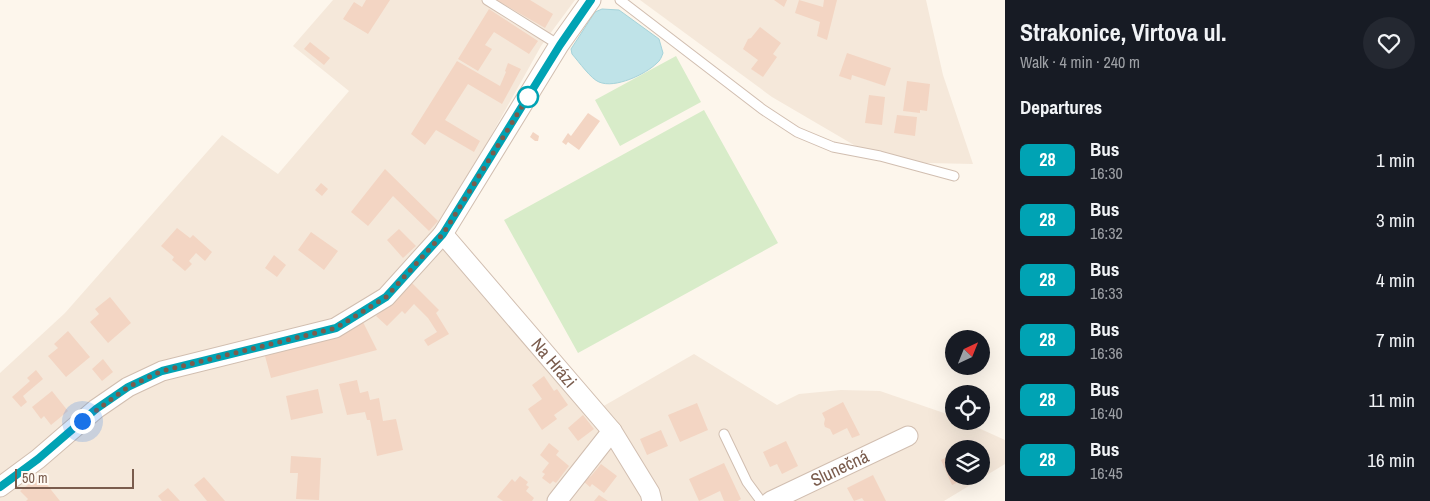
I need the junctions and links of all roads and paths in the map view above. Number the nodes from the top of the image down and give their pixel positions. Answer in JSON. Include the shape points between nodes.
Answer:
{"nodes":[{"id":1,"x":487,"y":0,"type":"edge"},
{"id":2,"x":591,"y":0,"type":"edge"},
{"id":3,"x":620,"y":0,"type":"edge"},
{"id":4,"x":560,"y":45,"type":"junction"},
{"id":5,"x":954,"y":176,"type":"dead end"},
{"id":6,"x":443,"y":234,"type":"junction"},
{"id":7,"x":612,"y":431,"type":"junction"},
{"id":8,"x":724,"y":434,"type":"dead end"},
{"id":9,"x":908,"y":436,"type":"dead end"},
{"id":10,"x":0,"y":487,"type":"edge"},
{"id":11,"x":557,"y":501,"type":"edge"},
{"id":12,"x":652,"y":501,"type":"edge"},
{"id":13,"x":761,"y":501,"type":"edge"},
{"id":14,"x":771,"y":501,"type":"edge"}],
"edges":[{"from":1,"to":4,"type":"lane"},
{"from":2,"to":4,"type":"street"},
{"from":3,"to":5,"type":"lane","via":[[797,132],[833,147]]},
{"from":4,"to":6,"type":"street"},
{"from":6,"to":7,"type":"street","name":"Na Hrázi"},
{"from":6,"to":10,"type":"street","via":[[386,297],[336,328],[162,371],[128,387]]},
{"from":7,"to":11,"type":"street"},
{"from":7,"to":12,"type":"street","name":"Na Hrázi"},
{"from":8,"to":13,"type":"lane","via":[[747,482]]},
{"from":9,"to":14,"type":"street","name":"Slunečná"}]}
